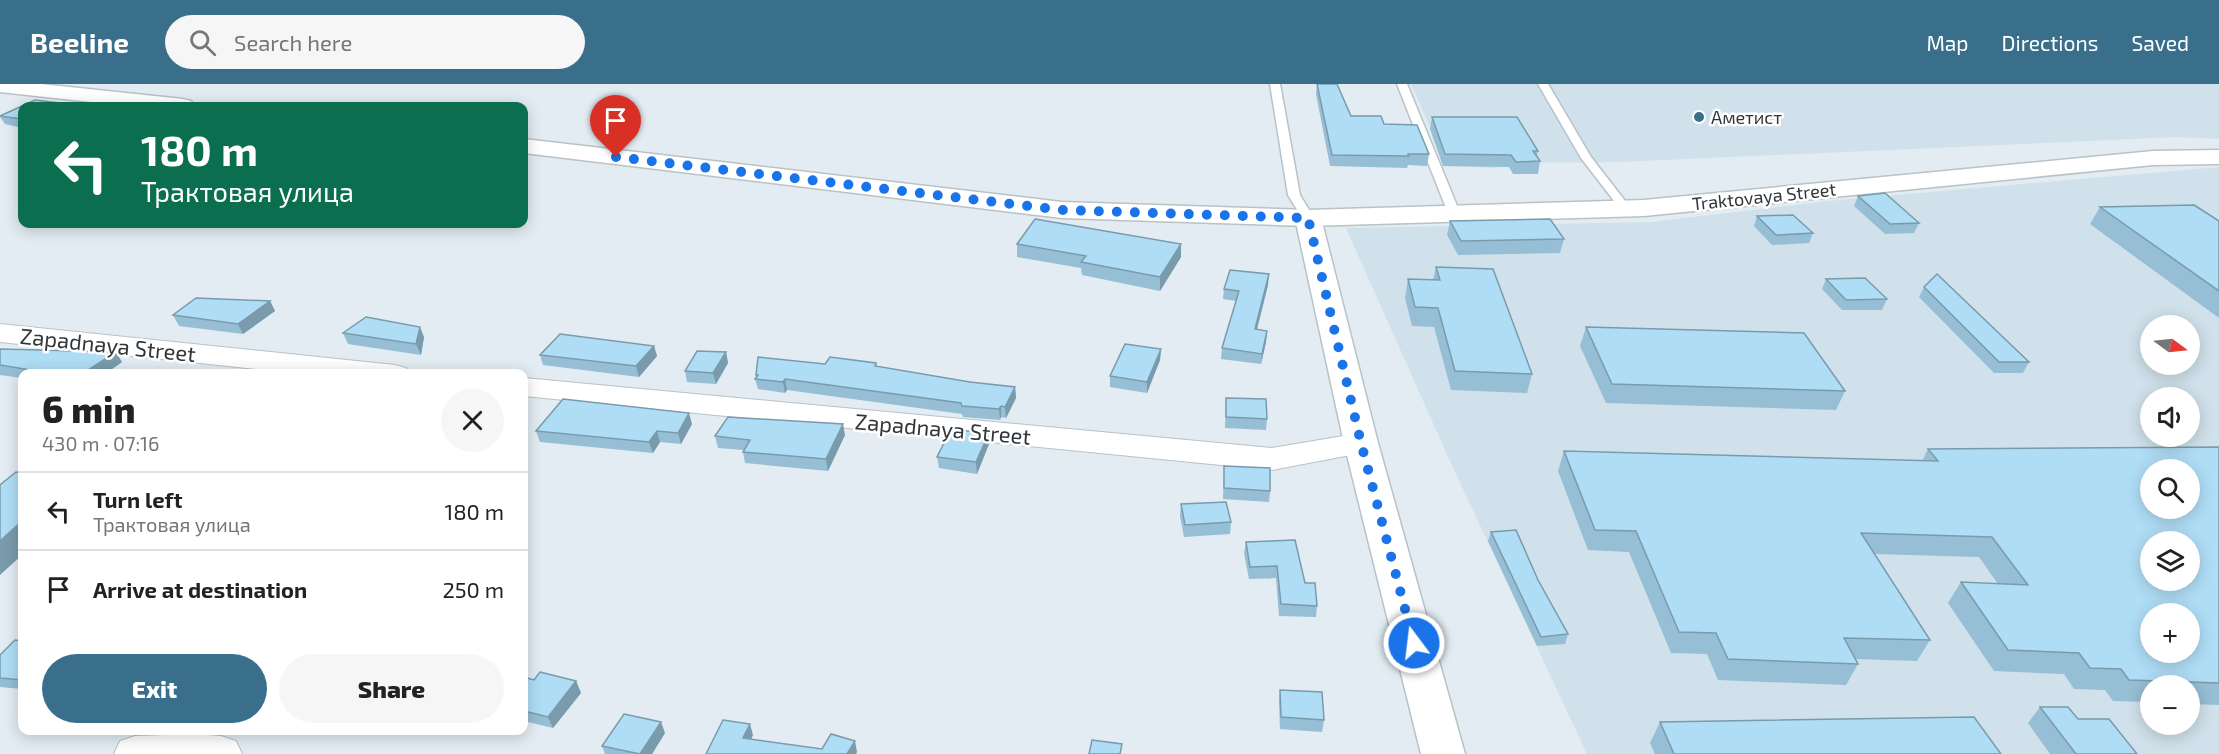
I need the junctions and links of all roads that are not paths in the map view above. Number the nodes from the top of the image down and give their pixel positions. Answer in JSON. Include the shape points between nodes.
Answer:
{"nodes":[{"id":1,"x":1275,"y":84,"type":"edge"},
{"id":2,"x":1402,"y":84,"type":"edge"},
{"id":3,"x":1544,"y":84,"type":"edge"},
{"id":4,"x":0,"y":86,"type":"edge"},
{"id":5,"x":146,"y":102,"type":"edge"},
{"id":6,"x":528,"y":146,"type":"edge"},
{"id":7,"x":2219,"y":157,"type":"edge"},
{"id":8,"x":1625,"y":208,"type":"junction"},
{"id":9,"x":1454,"y":213,"type":"junction"},
{"id":10,"x":1308,"y":218,"type":"junction"},
{"id":11,"x":0,"y":333,"type":"edge"},
{"id":12,"x":347,"y":369,"type":"edge"},
{"id":13,"x":528,"y":387,"type":"edge"},
{"id":14,"x":1361,"y":443,"type":"junction"},
{"id":15,"x":135,"y":754,"type":"edge"},
{"id":16,"x":221,"y":754,"type":"edge"},
{"id":17,"x":1443,"y":754,"type":"edge"}],
"edges":[{"from":1,"to":10,"type":"lane","via":[[1294,195]]},
{"from":2,"to":9,"type":"lane"},
{"from":3,"to":8,"type":"lane","via":[[1586,158]]},
{"from":4,"to":5,"type":"main road"},
{"from":6,"to":10,"type":"main road","name":"Traktovaya Street","via":[[1062,210]]},
{"from":7,"to":8,"type":"main road","name":"Traktovaya Street","via":[[2152,158]]},
{"from":8,"to":9,"type":"main road","name":"Traktovaya Street"},
{"from":9,"to":10,"type":"main road","name":"Traktovaya Street"},
{"from":10,"to":14,"type":"main road"},
{"from":11,"to":12,"type":"street","name":"Zapadnaya Street"},
{"from":13,"to":14,"type":"street","name":"Zapadnaya Street","via":[[1272,459]]},
{"from":14,"to":17,"type":"main road"},
{"from":15,"to":16,"type":"street"}]}
